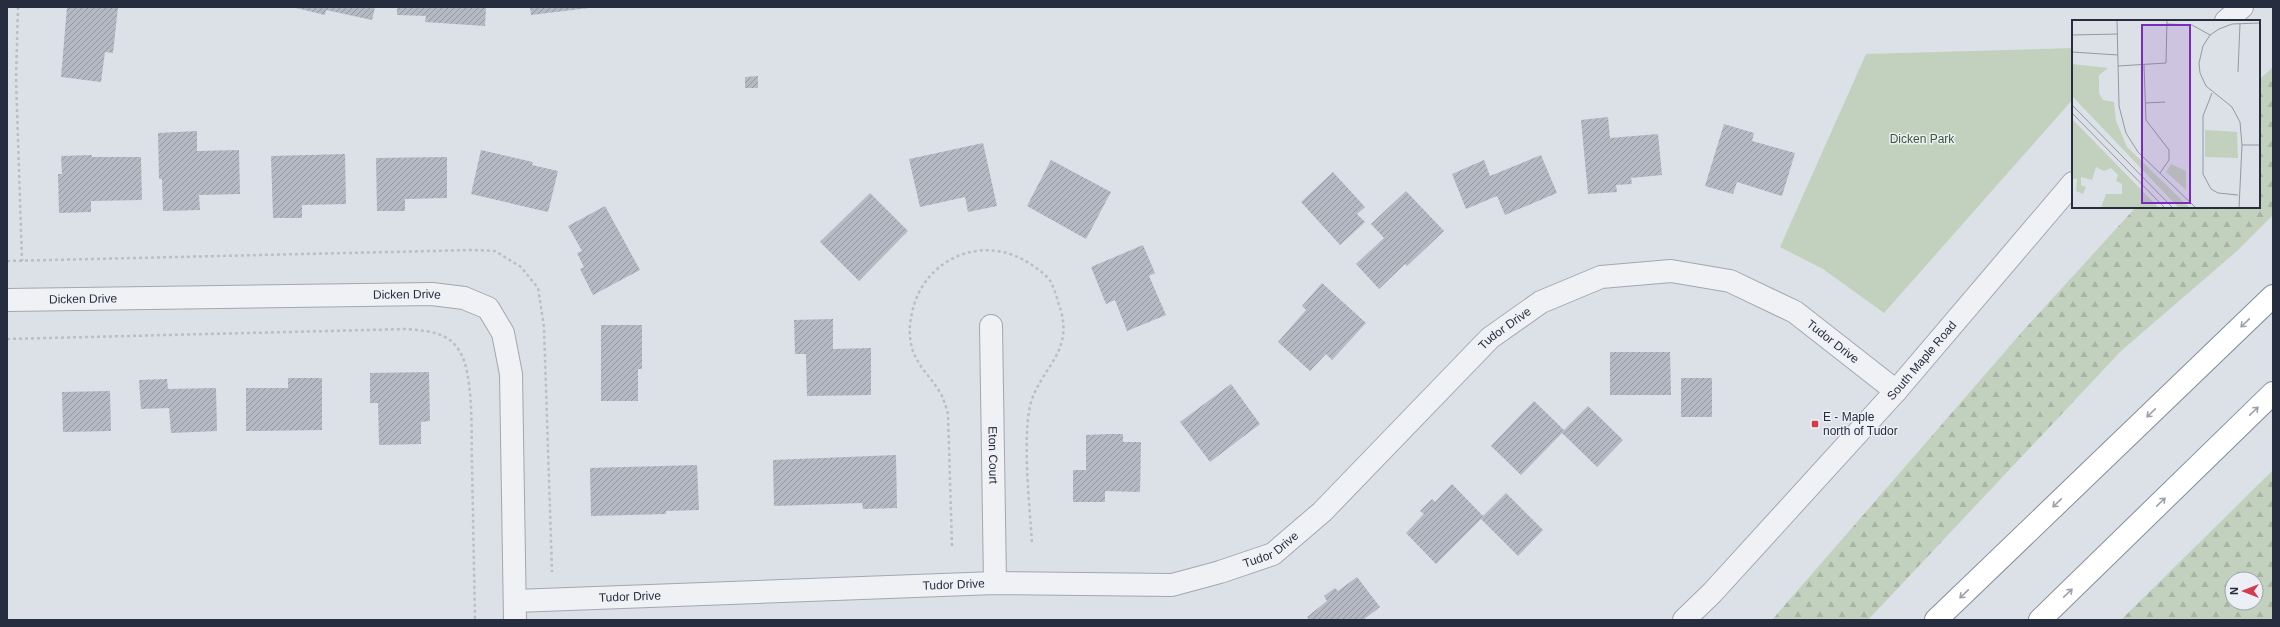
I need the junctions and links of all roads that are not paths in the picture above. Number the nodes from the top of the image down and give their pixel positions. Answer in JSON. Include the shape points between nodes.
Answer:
{"nodes":[{"id":1,"x":2242,"y":7,"type":"edge"},
{"id":2,"x":2227,"y":20,"type":"edge"},
{"id":3,"x":2072,"y":185,"type":"edge"},
{"id":4,"x":2273,"y":296,"type":"edge"},
{"id":5,"x":7,"y":300,"type":"edge"},
{"id":6,"x":991,"y":326,"type":"dead end"},
{"id":7,"x":1896,"y":391,"type":"junction"},
{"id":8,"x":2273,"y":393,"type":"edge"},
{"id":9,"x":995,"y":584,"type":"junction"},
{"id":10,"x":515,"y":610,"type":"edge"},
{"id":11,"x":1684,"y":620,"type":"edge"},
{"id":12,"x":1936,"y":620,"type":"edge"},
{"id":13,"x":2040,"y":620,"type":"edge"}],
"edges":[{"from":1,"to":2,"type":"street"},
{"from":3,"to":7,"type":"street","name":"South Maple Road"},
{"from":4,"to":12,"type":"highway","one_way":true},
{"from":5,"to":10,"type":"street","name":"Dicken Drive","via":[[432,294],[464,298],[488,308],[503,333],[512,374]]},
{"from":6,"to":9,"type":"street","name":"Eton Court"},
{"from":7,"to":9,"type":"street","name":"Tudor Drive","via":[[1795,312],[1730,281],[1671,271],[1601,277],[1541,302],[1490,338],[1322,512],[1273,554],[1172,585]]},
{"from":7,"to":11,"type":"street","name":"South Maple Road","via":[[1712,593]]},
{"from":13,"to":8,"type":"highway","one_way":true},
{"from":9,"to":10,"type":"street","name":"Tudor Drive","via":[[552,599]]}]}
